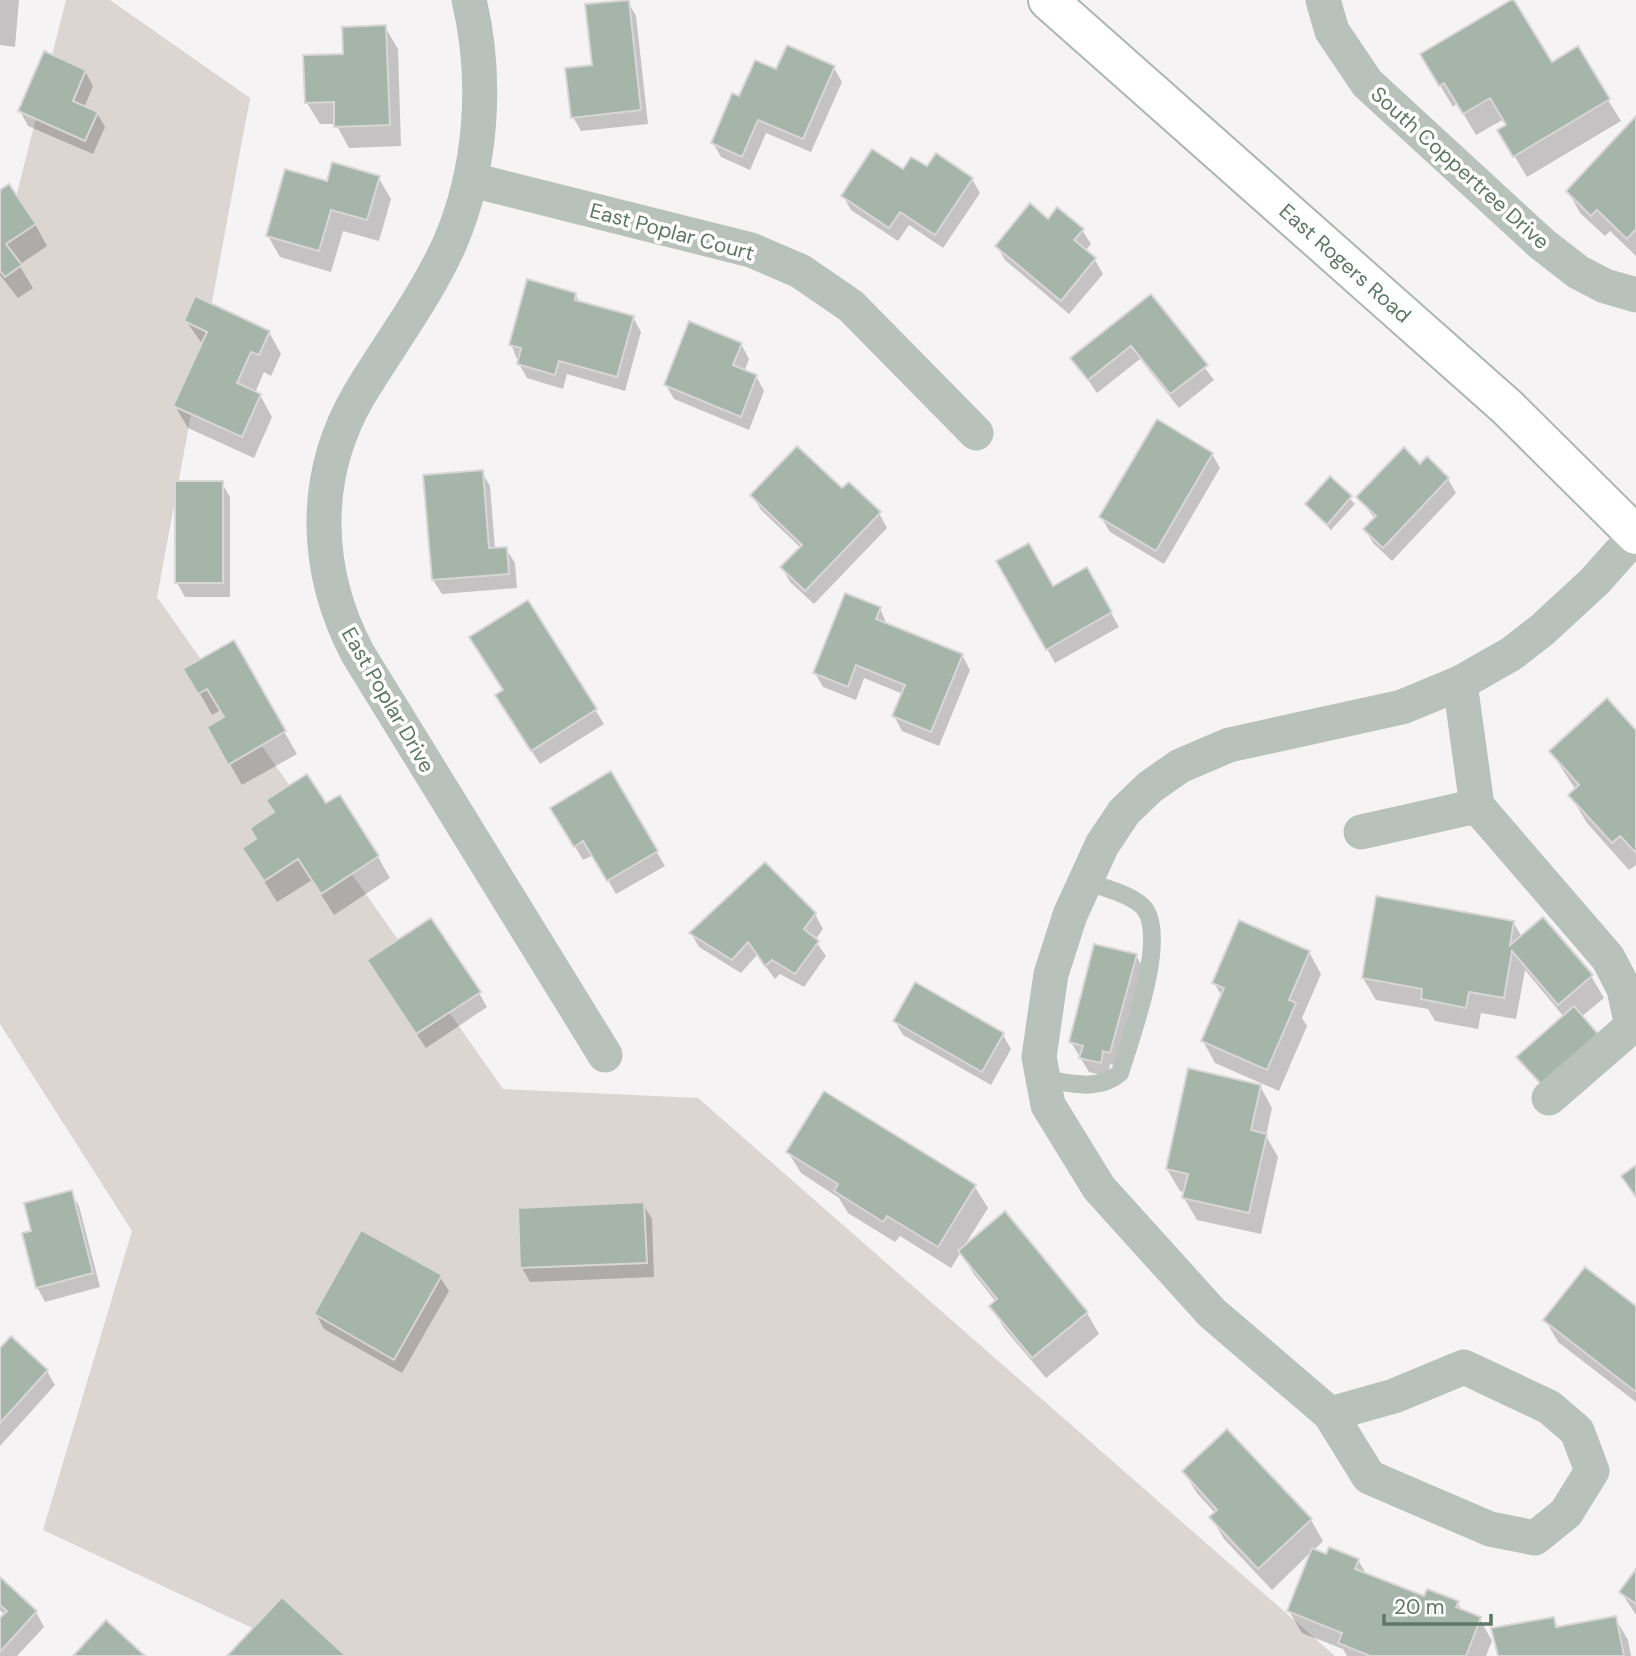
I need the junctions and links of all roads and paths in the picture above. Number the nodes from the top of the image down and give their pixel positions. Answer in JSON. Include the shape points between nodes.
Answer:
{"nodes":[{"id":1,"x":470,"y":0,"type":"edge"},
{"id":2,"x":1048,"y":0,"type":"edge"},
{"id":3,"x":1323,"y":0,"type":"edge"},
{"id":4,"x":472,"y":180,"type":"junction"},
{"id":5,"x":1636,"y":295,"type":"edge"},
{"id":6,"x":976,"y":433,"type":"dead end"},
{"id":7,"x":1636,"y":535,"type":"edge"},
{"id":8,"x":1460,"y":683,"type":"junction"},
{"id":9,"x":1477,"y":806,"type":"junction"},
{"id":10,"x":1362,"y":832,"type":"dead end"},
{"id":11,"x":1086,"y":881,"type":"junction"},
{"id":12,"x":605,"y":1055,"type":"dead end"},
{"id":13,"x":1043,"y":1079,"type":"junction"},
{"id":14,"x":1549,"y":1097,"type":"dead end"},
{"id":15,"x":1331,"y":1414,"type":"junction"}],
"edges":[{"from":1,"to":4,"type":"street","name":"East Poplar Drive","via":[[479,78]]},
{"from":2,"to":7,"type":"main road","name":"East Rogers Road","via":[[1507,407]]},
{"from":3,"to":5,"type":"street","name":"South Coppertree Drive","via":[[1345,54],[1377,92],[1542,244],[1578,272]]},
{"from":4,"to":6,"type":"street","name":"East Poplar Court","via":[[751,250],[800,271],[851,306]]},
{"from":4,"to":12,"type":"street","name":"East Poplar Drive","via":[[430,284],[358,397],[334,452],[322,519],[326,565],[335,603],[358,654]]},
{"from":7,"to":8,"type":"street","via":[[1542,630]]},
{"from":8,"to":9,"type":"street"},
{"from":8,"to":11,"type":"street","via":[[1402,707],[1229,746],[1180,766],[1124,812]]},
{"from":9,"to":10,"type":"street"},
{"from":9,"to":14,"type":"street","via":[[1608,958],[1624,989],[1632,1026]]},
{"from":11,"to":13,"type":"street","via":[[1051,974],[1039,1056]]},
{"from":11,"to":13,"type":"lane","via":[[1126,896],[1144,909],[1153,939],[1149,972],[1120,1073],[1108,1083],[1085,1086]]},
{"from":13,"to":15,"type":"street","via":[[1048,1105],[1099,1188],[1212,1313]]},
{"from":15,"to":15,"type":"street","via":[[1394,1396],[1464,1367],[1549,1407],[1577,1431],[1592,1471],[1566,1513],[1535,1538],[1490,1529],[1369,1477]]}]}
